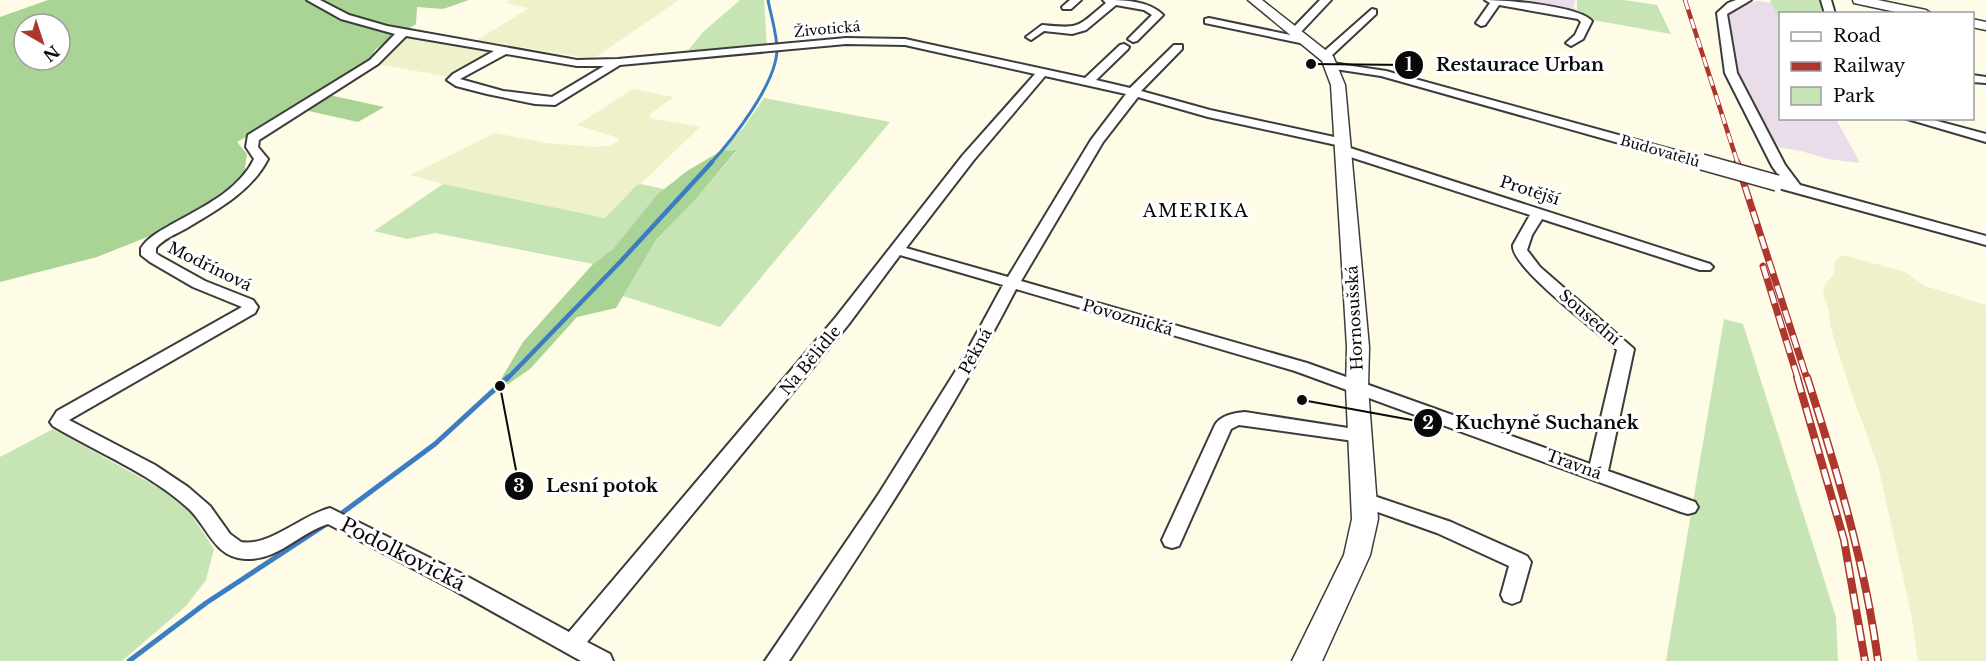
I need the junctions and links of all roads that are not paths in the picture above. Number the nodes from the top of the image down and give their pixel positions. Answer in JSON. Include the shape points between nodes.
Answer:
{"nodes":[{"id":1,"x":312,"y":0,"type":"edge"},
{"id":2,"x":1076,"y":0,"type":"edge"},
{"id":3,"x":1254,"y":0,"type":"edge"},
{"id":4,"x":1326,"y":0,"type":"edge"},
{"id":5,"x":1746,"y":0,"type":"edge"},
{"id":6,"x":1859,"y":0,"type":"edge"},
{"id":7,"x":1111,"y":1,"type":"edge"},
{"id":8,"x":1493,"y":1,"type":"edge"},
{"id":9,"x":1067,"y":7,"type":"dead end"},
{"id":10,"x":1372,"y":12,"type":"dead end"},
{"id":11,"x":1916,"y":12,"type":"edge"},
{"id":12,"x":1209,"y":21,"type":"dead end"},
{"id":13,"x":1481,"y":23,"type":"dead end"},
{"id":14,"x":404,"y":32,"type":"junction"},
{"id":15,"x":1031,"y":37,"type":"dead end"},
{"id":16,"x":1300,"y":37,"type":"junction"},
{"id":17,"x":1571,"y":43,"type":"dead end"},
{"id":18,"x":1178,"y":46,"type":"dead end"},
{"id":19,"x":504,"y":51,"type":"junction"},
{"id":20,"x":1329,"y":61,"type":"junction"},
{"id":21,"x":618,"y":62,"type":"junction"},
{"id":22,"x":1043,"y":72,"type":"junction"},
{"id":23,"x":1087,"y":82,"type":"junction"},
{"id":24,"x":1133,"y":92,"type":"junction"},
{"id":25,"x":1918,"y":120,"type":"edge"},
{"id":26,"x":1986,"y":138,"type":"edge"},
{"id":27,"x":1343,"y":146,"type":"junction"},
{"id":28,"x":1795,"y":188,"type":"junction"},
{"id":29,"x":1539,"y":212,"type":"junction"},
{"id":30,"x":1986,"y":242,"type":"edge"},
{"id":31,"x":898,"y":250,"type":"junction"},
{"id":32,"x":1705,"y":267,"type":"dead end"},
{"id":33,"x":1011,"y":284,"type":"junction"},
{"id":34,"x":1357,"y":388,"type":"junction"},
{"id":35,"x":59,"y":422,"type":"joint"},
{"id":36,"x":1361,"y":436,"type":"junction"},
{"id":37,"x":1598,"y":473,"type":"junction"},
{"id":38,"x":1365,"y":500,"type":"junction"},
{"id":39,"x":1688,"y":507,"type":"dead end"},
{"id":40,"x":1172,"y":540,"type":"dead end"},
{"id":41,"x":1512,"y":595,"type":"dead end"},
{"id":42,"x":572,"y":644,"type":"junction"},
{"id":43,"x":602,"y":661,"type":"edge"},
{"id":44,"x":776,"y":661,"type":"edge"},
{"id":45,"x":1307,"y":661,"type":"edge"}],
"edges":[{"from":1,"to":14,"type":"street","name":"Životická","via":[[345,17]]},
{"from":2,"to":9,"type":"street"},
{"from":3,"to":16,"type":"street"},
{"from":4,"to":16,"type":"street"},
{"from":5,"to":28,"type":"street","via":[[1722,13],[1731,73],[1768,146]]},
{"from":6,"to":11,"type":"street"},
{"from":7,"to":15,"type":"street","via":[[1082,28],[1042,28]]},
{"from":7,"to":23,"type":"street","via":[[1158,15]]},
{"from":8,"to":13,"type":"street"},
{"from":8,"to":17,"type":"street","via":[[1581,16],[1587,21]]},
{"from":10,"to":20,"type":"street"},
{"from":12,"to":16,"type":"street"},
{"from":14,"to":19,"type":"street","name":"Životická"},
{"from":14,"to":35,"type":"street","name":"Modřínová","via":[[375,62],[253,138],[252,147],[261,159],[251,174],[217,204],[148,248],[154,259],[199,284],[247,303],[249,310],[63,416]]},
{"from":16,"to":20,"type":"street"},
{"from":18,"to":24,"type":"street","name":"Pěkná"},
{"from":19,"to":21,"type":"street","name":"Životická","via":[[567,62]]},
{"from":19,"to":21,"type":"street","via":[[453,81],[548,102]]},
{"from":20,"to":27,"type":"street","name":"Hornosušská","via":[[1338,85]]},
{"from":20,"to":28,"type":"street","name":"Budovatelů","bridge":true},
{"from":21,"to":22,"type":"street","name":"Životická","via":[[893,40]]},
{"from":22,"to":23,"type":"street","name":"Životická"},
{"from":22,"to":31,"type":"street","name":"Na Bělidle","via":[[968,158]]},
{"from":23,"to":24,"type":"street","name":"Životická"},
{"from":24,"to":27,"type":"street","name":"Životická"},
{"from":24,"to":33,"type":"street","name":"Pěkná","via":[[1096,140]]},
{"from":25,"to":26,"type":"street"},
{"from":27,"to":29,"type":"street","name":"Protější"},
{"from":27,"to":34,"type":"street","name":"Hornosušská","via":[[1358,347]]},
{"from":28,"to":30,"type":"street","name":"Budovatelů"},
{"from":29,"to":32,"type":"street","name":"Protější"},
{"from":29,"to":37,"type":"street","name":"Sousední","via":[[1521,243],[1524,257],[1626,349]]},
{"from":31,"to":33,"type":"street","name":"Povoznická"},
{"from":31,"to":42,"type":"street","name":"Na Bělidle"},
{"from":33,"to":34,"type":"street","name":"Povoznická","via":[[1301,367]]},
{"from":33,"to":44,"type":"street","name":"Pěkná","via":[[969,364],[903,471]]},
{"from":34,"to":36,"type":"street","name":"Hornosušská"},
{"from":34,"to":37,"type":"street","name":"Travná"},
{"from":35,"to":42,"type":"street","name":"Podolkovická","via":[[162,477],[199,506],[218,535],[234,549],[266,548],[320,519],[336,519]]},
{"from":36,"to":38,"type":"street","name":"Hornosušská"},
{"from":36,"to":40,"type":"street","via":[[1245,418],[1229,421]]},
{"from":37,"to":39,"type":"street","name":"Travná"},
{"from":38,"to":41,"type":"street","via":[[1482,542],[1520,562]]},
{"from":38,"to":45,"type":"street","name":"Hornosušská","via":[[1357,555]]},
{"from":42,"to":43,"type":"street","name":"Podolkovická"}]}
